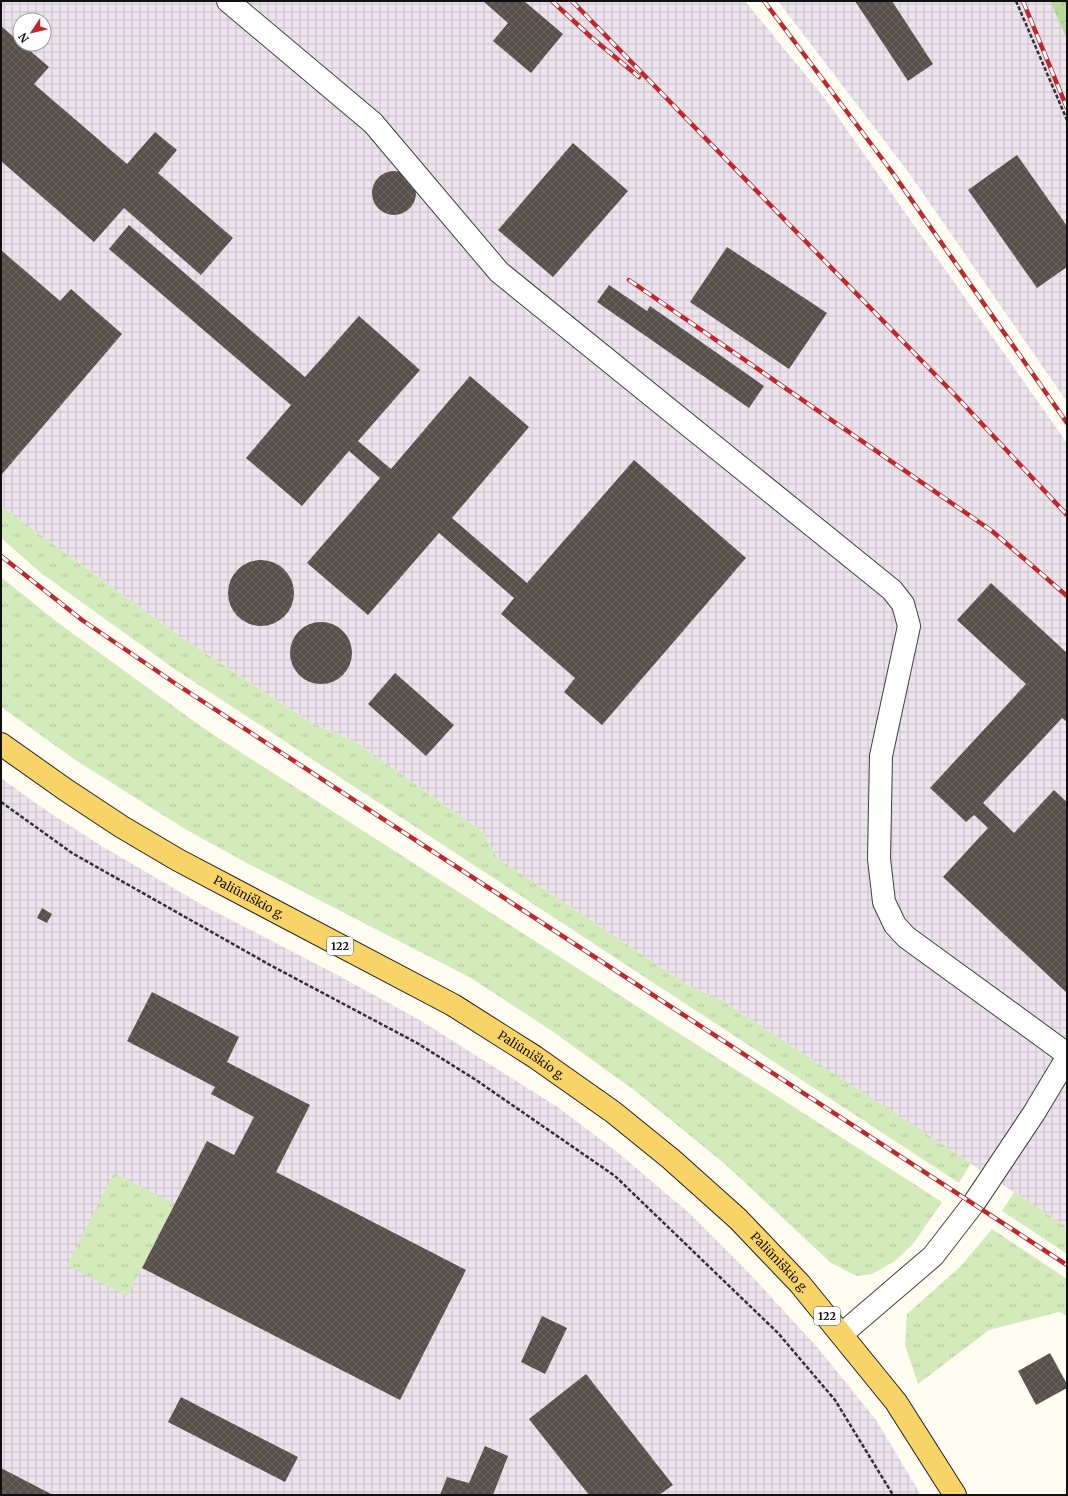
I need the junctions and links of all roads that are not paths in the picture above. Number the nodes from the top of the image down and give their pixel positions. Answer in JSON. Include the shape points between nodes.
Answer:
{"nodes":[{"id":1,"x":228,"y":1,"type":"edge"},
{"id":2,"x":1,"y":744,"type":"edge"},
{"id":3,"x":1067,"y":1054,"type":"edge"},
{"id":4,"x":1067,"y":1058,"type":"edge"},
{"id":5,"x":842,"y":1334,"type":"junction"},
{"id":6,"x":956,"y":1495,"type":"edge"}],
"edges":[{"from":1,"to":3,"type":"street","via":[[373,123],[499,272],[892,590],[904,604],[909,626],[881,756],[879,858],[884,902],[895,924],[906,937]]},
{"from":2,"to":5,"type":"main road","name":"Paliūniškio g.","number":"122","via":[[122,827],[238,892],[453,1005],[535,1057],[606,1107],[671,1159],[738,1219],[800,1284]]},
{"from":4,"to":5,"type":"street","via":[[974,1203],[938,1251]]},
{"from":5,"to":6,"type":"main road","name":"Paliūniškio g.","number":"122","via":[[896,1402]]}]}
